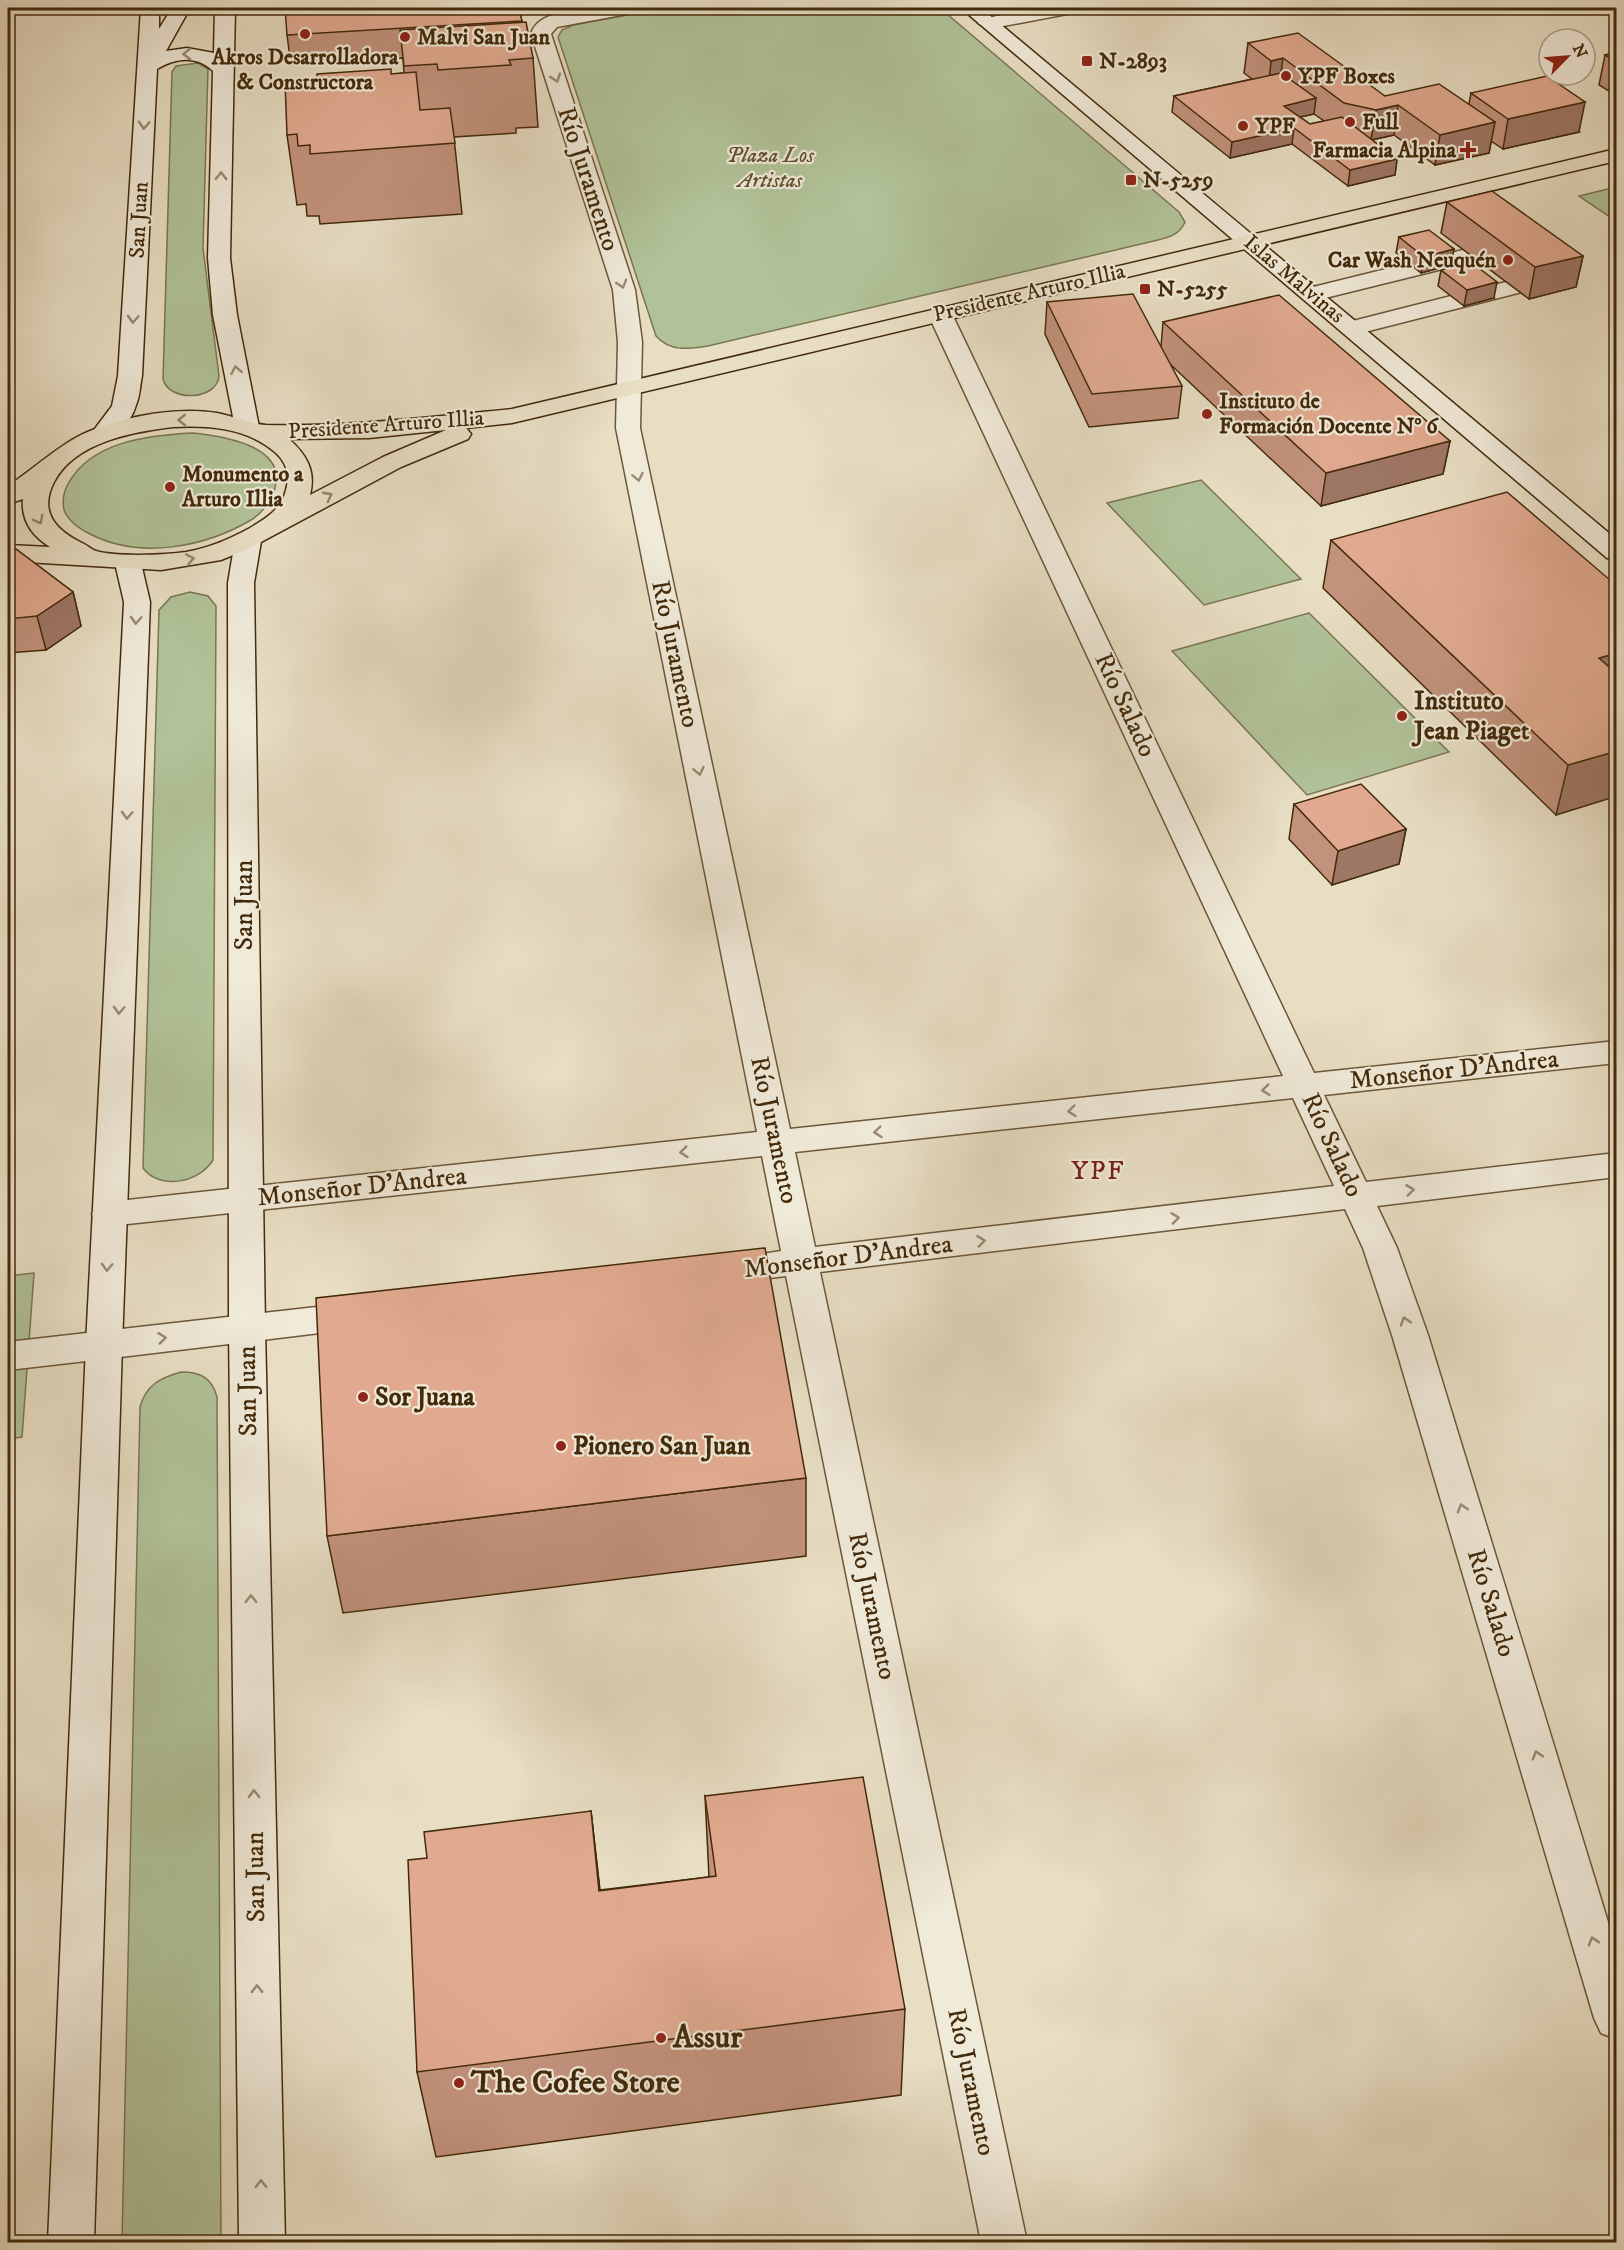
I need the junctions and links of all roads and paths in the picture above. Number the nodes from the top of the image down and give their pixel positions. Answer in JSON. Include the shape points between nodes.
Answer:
{"nodes":[{"id":1,"x":150,"y":8,"type":"edge"},
{"id":2,"x":181,"y":8,"type":"edge"},
{"id":3,"x":225,"y":8,"type":"edge"},
{"id":4,"x":627,"y":8,"type":"edge"},
{"id":5,"x":970,"y":8,"type":"edge"},
{"id":6,"x":1067,"y":8,"type":"edge"},
{"id":7,"x":988,"y":23,"type":"junction"},
{"id":8,"x":148,"y":66,"type":"junction"},
{"id":9,"x":223,"y":69,"type":"junction"},
{"id":10,"x":1617,"y":155,"type":"edge"},
{"id":11,"x":1457,"y":192,"type":"junction"},
{"id":12,"x":1482,"y":211,"type":"edge"},
{"id":13,"x":1249,"y":241,"type":"junction"},
{"id":14,"x":1463,"y":250,"type":"dead end"},
{"id":15,"x":1506,"y":282,"type":"dead end"},
{"id":16,"x":1305,"y":288,"type":"junction"},
{"id":17,"x":940,"y":314,"type":"junction"},
{"id":18,"x":1346,"y":322,"type":"junction"},
{"id":19,"x":631,"y":388,"type":"junction"},
{"id":20,"x":512,"y":416,"type":"junction"},
{"id":21,"x":253,"y":429,"type":"junction"},
{"id":22,"x":103,"y":434,"type":"junction"},
{"id":23,"x":50,"y":467,"type":"junction"},
{"id":24,"x":8,"y":497,"type":"edge"},
{"id":25,"x":262,"y":532,"type":"junction"},
{"id":26,"x":1617,"y":552,"type":"edge"},
{"id":27,"x":8,"y":553,"type":"edge"},
{"id":28,"x":90,"y":557,"type":"junction"},
{"id":29,"x":128,"y":563,"type":"junction"},
{"id":30,"x":1617,"y":1052,"type":"edge"},
{"id":31,"x":1305,"y":1086,"type":"junction"},
{"id":32,"x":776,"y":1143,"type":"junction"},
{"id":33,"x":1617,"y":1165,"type":"edge"},
{"id":34,"x":1357,"y":1197,"type":"junction"},
{"id":35,"x":246,"y":1199,"type":"junction"},
{"id":36,"x":109,"y":1214,"type":"junction"},
{"id":37,"x":801,"y":1262,"type":"junction"},
{"id":38,"x":695,"y":1275,"type":"edge"},
{"id":39,"x":388,"y":1311,"type":"edge"},
{"id":40,"x":247,"y":1328,"type":"junction"},
{"id":41,"x":104,"y":1345,"type":"junction"},
{"id":42,"x":8,"y":1356,"type":"edge"},
{"id":43,"x":1617,"y":2018,"type":"edge"},
{"id":44,"x":71,"y":2242,"type":"edge"},
{"id":45,"x":262,"y":2242,"type":"edge"},
{"id":46,"x":1004,"y":2242,"type":"edge"}],
"edges":[{"from":1,"to":8,"type":"street"},
{"from":2,"to":8,"type":"street","name":"San Juan"},
{"from":3,"to":9,"type":"street"},
{"from":4,"to":19,"type":"street","name":"Río Juramento","one_way":true,"via":[[546,24],[541,34],[624,290],[630,317]]},
{"from":5,"to":7,"type":"street","name":"Islas Malvinas"},
{"from":6,"to":7,"type":"street"},
{"from":7,"to":13,"type":"street","name":"Islas Malvinas"},
{"from":9,"to":8,"type":"street","one_way":true,"via":[[211,57],[191,54],[167,56]]},
{"from":8,"to":22,"type":"street","name":"San Juan","one_way":true,"via":[[129,384],[124,407]]},
{"from":21,"to":9,"type":"street","one_way":true,"via":[[225,315],[219,258]]},
{"from":10,"to":11,"type":"main road","name":"Presidente Arturo Illia"},
{"from":11,"to":12,"type":"street"},
{"from":11,"to":13,"type":"main road","name":"Presidente Arturo Illia"},
{"from":13,"to":16,"type":"street","name":"Islas Malvinas"},
{"from":13,"to":17,"type":"main road","name":"Presidente Arturo Illia"},
{"from":14,"to":16,"type":"street"},
{"from":15,"to":18,"type":"street"},
{"from":16,"to":18,"type":"street","name":"Islas Malvinas"},
{"from":17,"to":19,"type":"main road","name":"Presidente Arturo Illia"},
{"from":17,"to":31,"type":"street","name":"Río Salado"},
{"from":18,"to":26,"type":"street","name":"Islas Malvinas"},
{"from":19,"to":20,"type":"main road","name":"Presidente Arturo Illia"},
{"from":19,"to":32,"type":"street","name":"Río Juramento","one_way":true,"via":[[628,428]]},
{"from":20,"to":21,"type":"main road","name":"Presidente Arturo Illia","via":[[369,431]]},
{"from":25,"to":20,"type":"main road","name":"Presidente Arturo Illia","one_way":true,"via":[[402,458]]},
{"from":21,"to":22,"type":"main road","name":"Presidente Arturo Illia","one_way":true,"via":[[214,420],[176,419]]},
{"from":21,"to":25,"type":"main road","name":"Presidente Arturo Illia","via":[[283,445],[298,462],[301,482],[295,503]]},
{"from":22,"to":23,"type":"main road","name":"Presidente Arturo Illia","via":[[73,449]]},
{"from":23,"to":24,"type":"main road","name":"Presidente Arturo Illia"},
{"from":23,"to":28,"type":"main road","name":"Presidente Arturo Illia","one_way":true,"via":[[36,487],[33,508],[42,528],[62,544]]},
{"from":29,"to":25,"type":"main road","name":"Presidente Arturo Illia","one_way":true,"via":[[170,562],[211,555]]},
{"from":25,"to":35,"type":"street","name":"San Juan","via":[[241,583]]},
{"from":27,"to":28,"type":"main road","name":"Presidente Arturo Illia"},
{"from":28,"to":29,"type":"main road","name":"Presidente Arturo Illia"},
{"from":29,"to":36,"type":"street","one_way":true,"via":[[137,602]]},
{"from":30,"to":31,"type":"street","name":"Monseñor D'Andrea"},
{"from":31,"to":32,"type":"street","name":"Monseñor D'Andrea","one_way":true},
{"from":31,"to":34,"type":"street","name":"Río Salado"},
{"from":32,"to":35,"type":"street","name":"Monseñor D'Andrea","one_way":true},
{"from":32,"to":37,"type":"street","name":"Río Juramento"},
{"from":34,"to":33,"type":"street","name":"Monseñor D'Andrea","one_way":true},
{"from":37,"to":34,"type":"street","name":"Monseñor D'Andrea","one_way":true},
{"from":43,"to":34,"type":"street","name":"Río Salado","one_way":true,"via":[[1410,1335],[1380,1248]]},
{"from":35,"to":36,"type":"street","name":"Monseñor D'Andrea"},
{"from":35,"to":40,"type":"street","name":"San Juan"},
{"from":36,"to":41,"type":"street","one_way":true},
{"from":37,"to":38,"type":"street","name":"Monseñor D'Andrea"},
{"from":37,"to":46,"type":"street","name":"Río Juramento"},
{"from":39,"to":40,"type":"street"},
{"from":41,"to":40,"type":"street","one_way":true},
{"from":45,"to":40,"type":"street","name":"San Juan","one_way":true},
{"from":41,"to":42,"type":"street"},
{"from":41,"to":44,"type":"street"}]}
